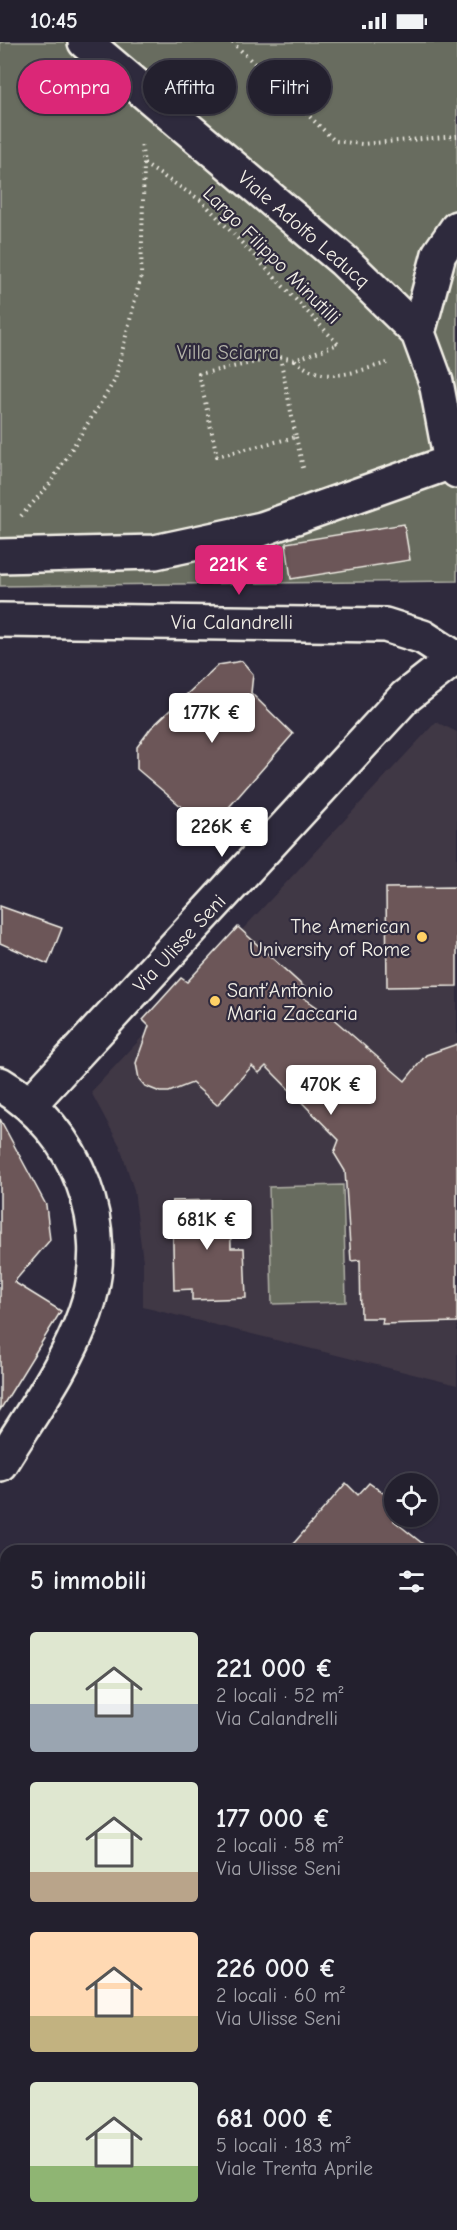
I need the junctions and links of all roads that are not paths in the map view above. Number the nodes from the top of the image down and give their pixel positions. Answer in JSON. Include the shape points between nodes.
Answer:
{"nodes":[{"id":1,"x":85,"y":42,"type":"edge"},
{"id":2,"x":457,"y":228,"type":"edge"},
{"id":3,"x":421,"y":342,"type":"junction"},
{"id":4,"x":454,"y":466,"type":"edge"},
{"id":5,"x":0,"y":556,"type":"edge"},
{"id":6,"x":0,"y":620,"type":"edge"},
{"id":7,"x":457,"y":657,"type":"edge"},
{"id":8,"x":0,"y":1084,"type":"edge"},
{"id":9,"x":30,"y":1104,"type":"junction"},
{"id":10,"x":0,"y":1464,"type":"edge"}],
"edges":[{"from":1,"to":3,"type":"street","name":"Viale Adolfo Leducq","via":[[343,260]]},
{"from":2,"to":3,"type":"street","via":[[439,254]]},
{"from":3,"to":4,"type":"street","name":"Viale Adolfo Leducq","via":[[436,381]]},
{"from":4,"to":5,"type":"street","name":"Viale Adolfo Leducq","via":[[262,529],[155,552]]},
{"from":6,"to":7,"type":"street","name":"Via Calandrelli","via":[[385,625],[423,637]]},
{"from":7,"to":9,"type":"street","name":"Via Ulisse Seni","via":[[405,698]]},
{"from":8,"to":9,"type":"street"},
{"from":9,"to":10,"type":"street","via":[[72,1157],[88,1195],[94,1232],[94,1274],[78,1329]]}]}
